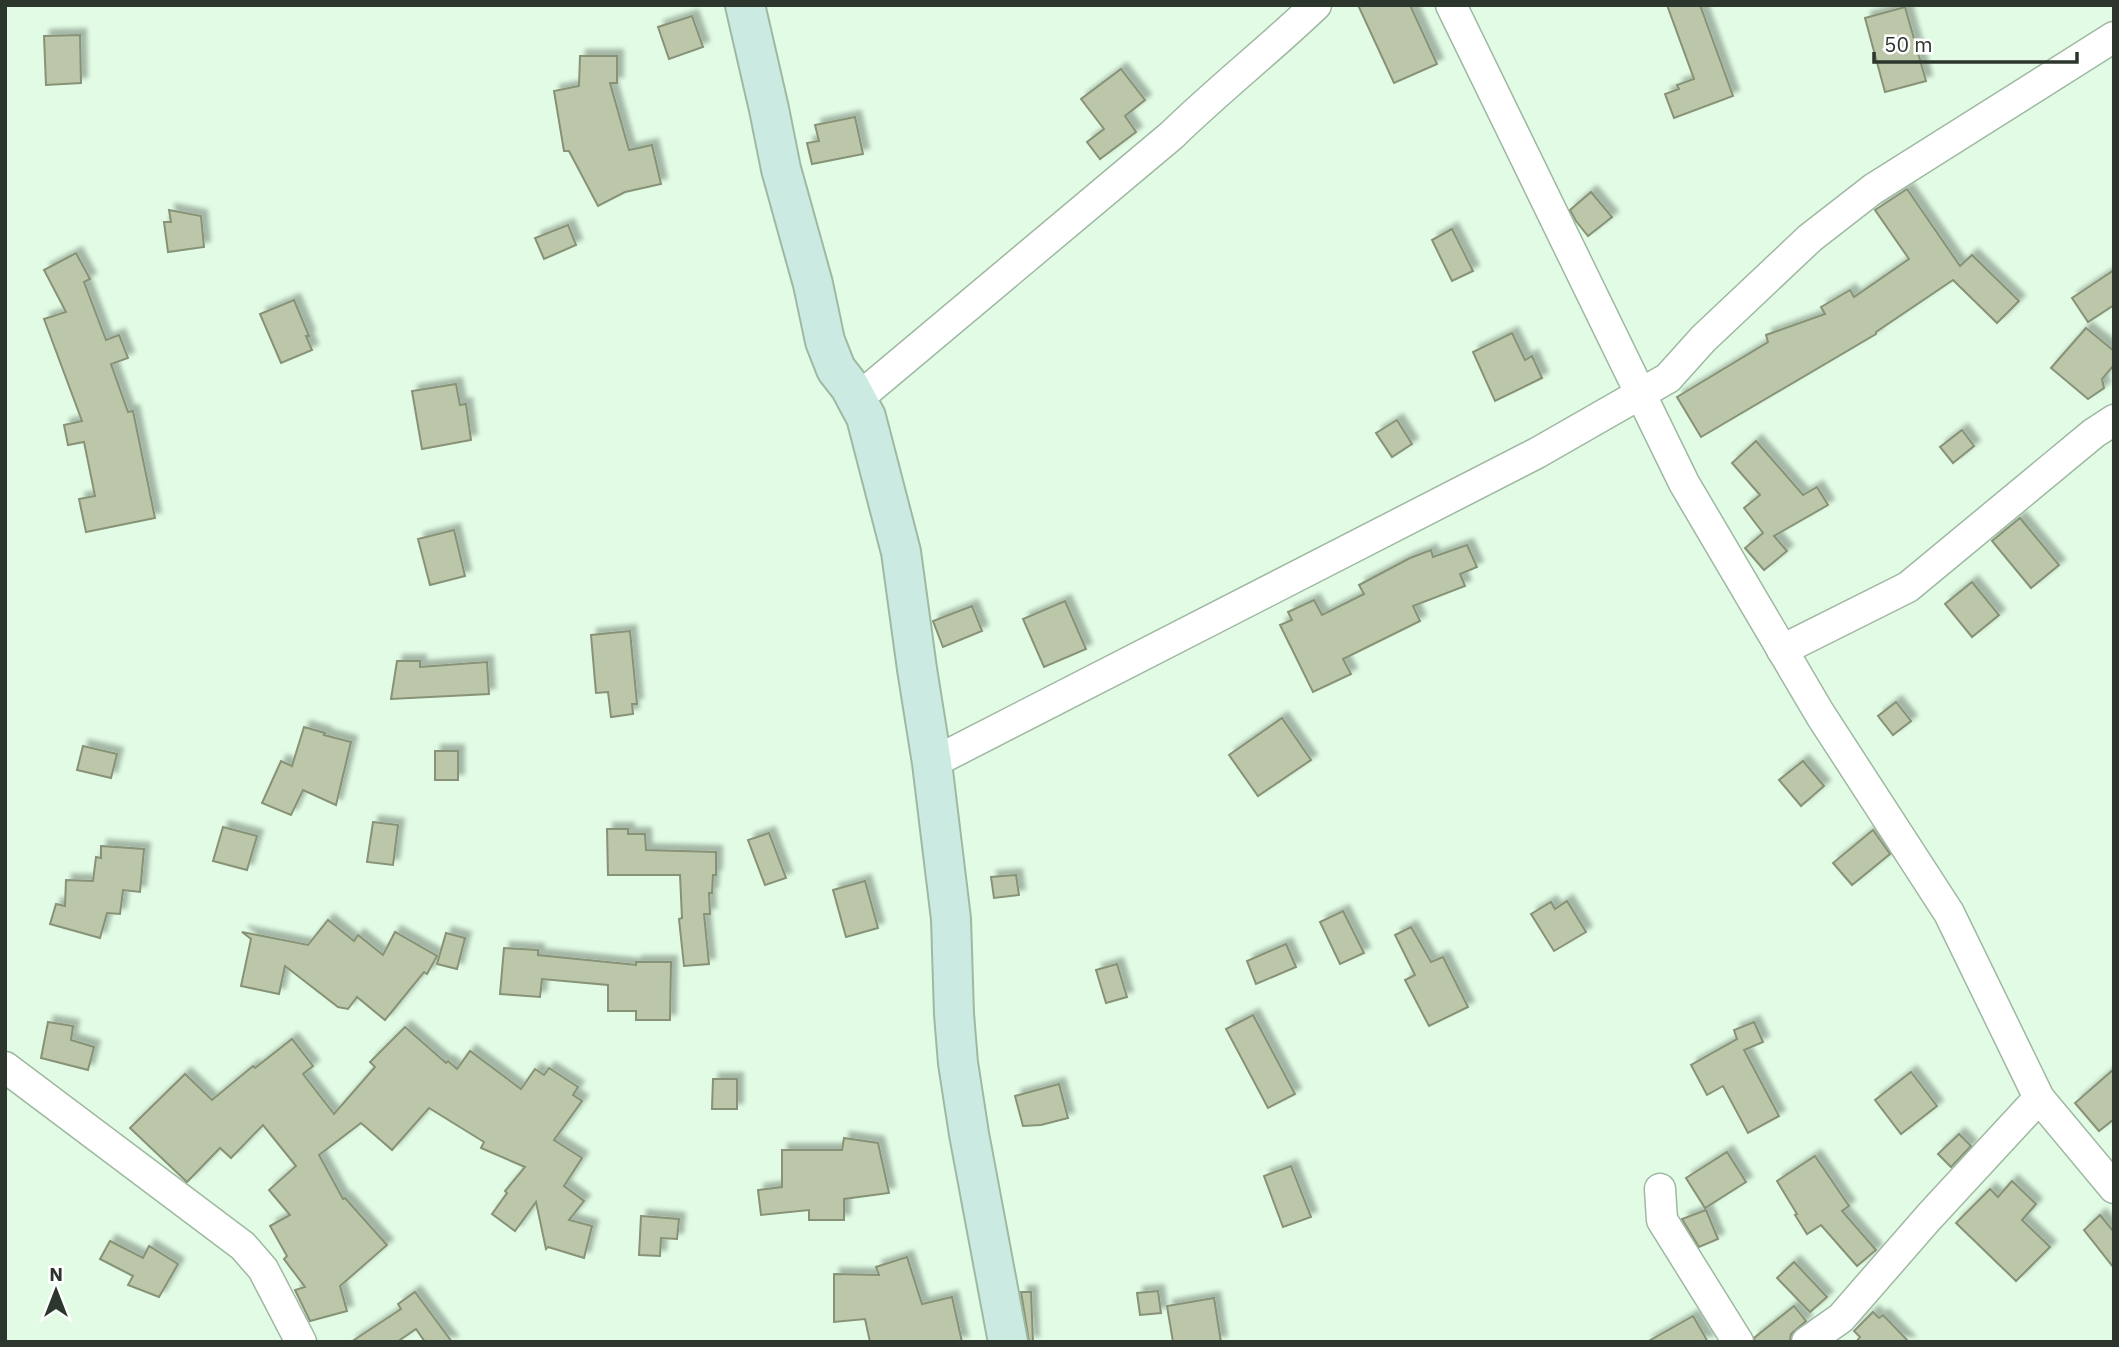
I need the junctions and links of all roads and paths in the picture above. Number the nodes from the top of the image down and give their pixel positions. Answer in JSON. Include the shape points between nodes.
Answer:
{"nodes":[{"id":1,"x":745,"y":5,"type":"edge"},
{"id":2,"x":1316,"y":5,"type":"edge"},
{"id":3,"x":1451,"y":5,"type":"edge"},
{"id":4,"x":2114,"y":37,"type":"edge"},
{"id":5,"x":1640,"y":394,"type":"junction"},
{"id":6,"x":856,"y":400,"type":"junction"},
{"id":7,"x":2114,"y":421,"type":"edge"},
{"id":8,"x":1782,"y":650,"type":"junction"},
{"id":9,"x":932,"y":763,"type":"junction"},
{"id":10,"x":5,"y":1067,"type":"edge"},
{"id":11,"x":2039,"y":1098,"type":"junction"},
{"id":12,"x":2108,"y":1169,"type":"edge"},
{"id":13,"x":1660,"y":1189,"type":"dead end"},
{"id":14,"x":301,"y":1342,"type":"edge"},
{"id":15,"x":1008,"y":1342,"type":"edge"},
{"id":16,"x":1738,"y":1342,"type":"edge"},
{"id":17,"x":1807,"y":1342,"type":"edge"}],
"edges":[{"from":1,"to":6,"type":"street","via":[[825,341]]},
{"from":2,"to":6,"type":"street","via":[[1172,135]]},
{"from":3,"to":5,"type":"street"},
{"from":4,"to":5,"type":"street","via":[[1873,189],[1810,238],[1668,378]]},
{"from":5,"to":8,"type":"street","via":[[1684,483]]},
{"from":5,"to":9,"type":"street","via":[[1525,459]]},
{"from":6,"to":9,"type":"street","via":[[866,417],[901,552]]},
{"from":7,"to":8,"type":"street","via":[[1908,587]]},
{"from":8,"to":11,"type":"street","via":[[1949,913]]},
{"from":9,"to":15,"type":"street","via":[[951,919],[958,1063]]},
{"from":10,"to":14,"type":"street","via":[[243,1246],[263,1269]]},
{"from":11,"to":12,"type":"street"},
{"from":11,"to":17,"type":"street","via":[[1841,1318]]},
{"from":13,"to":16,"type":"street","via":[[1662,1220]]}]}
